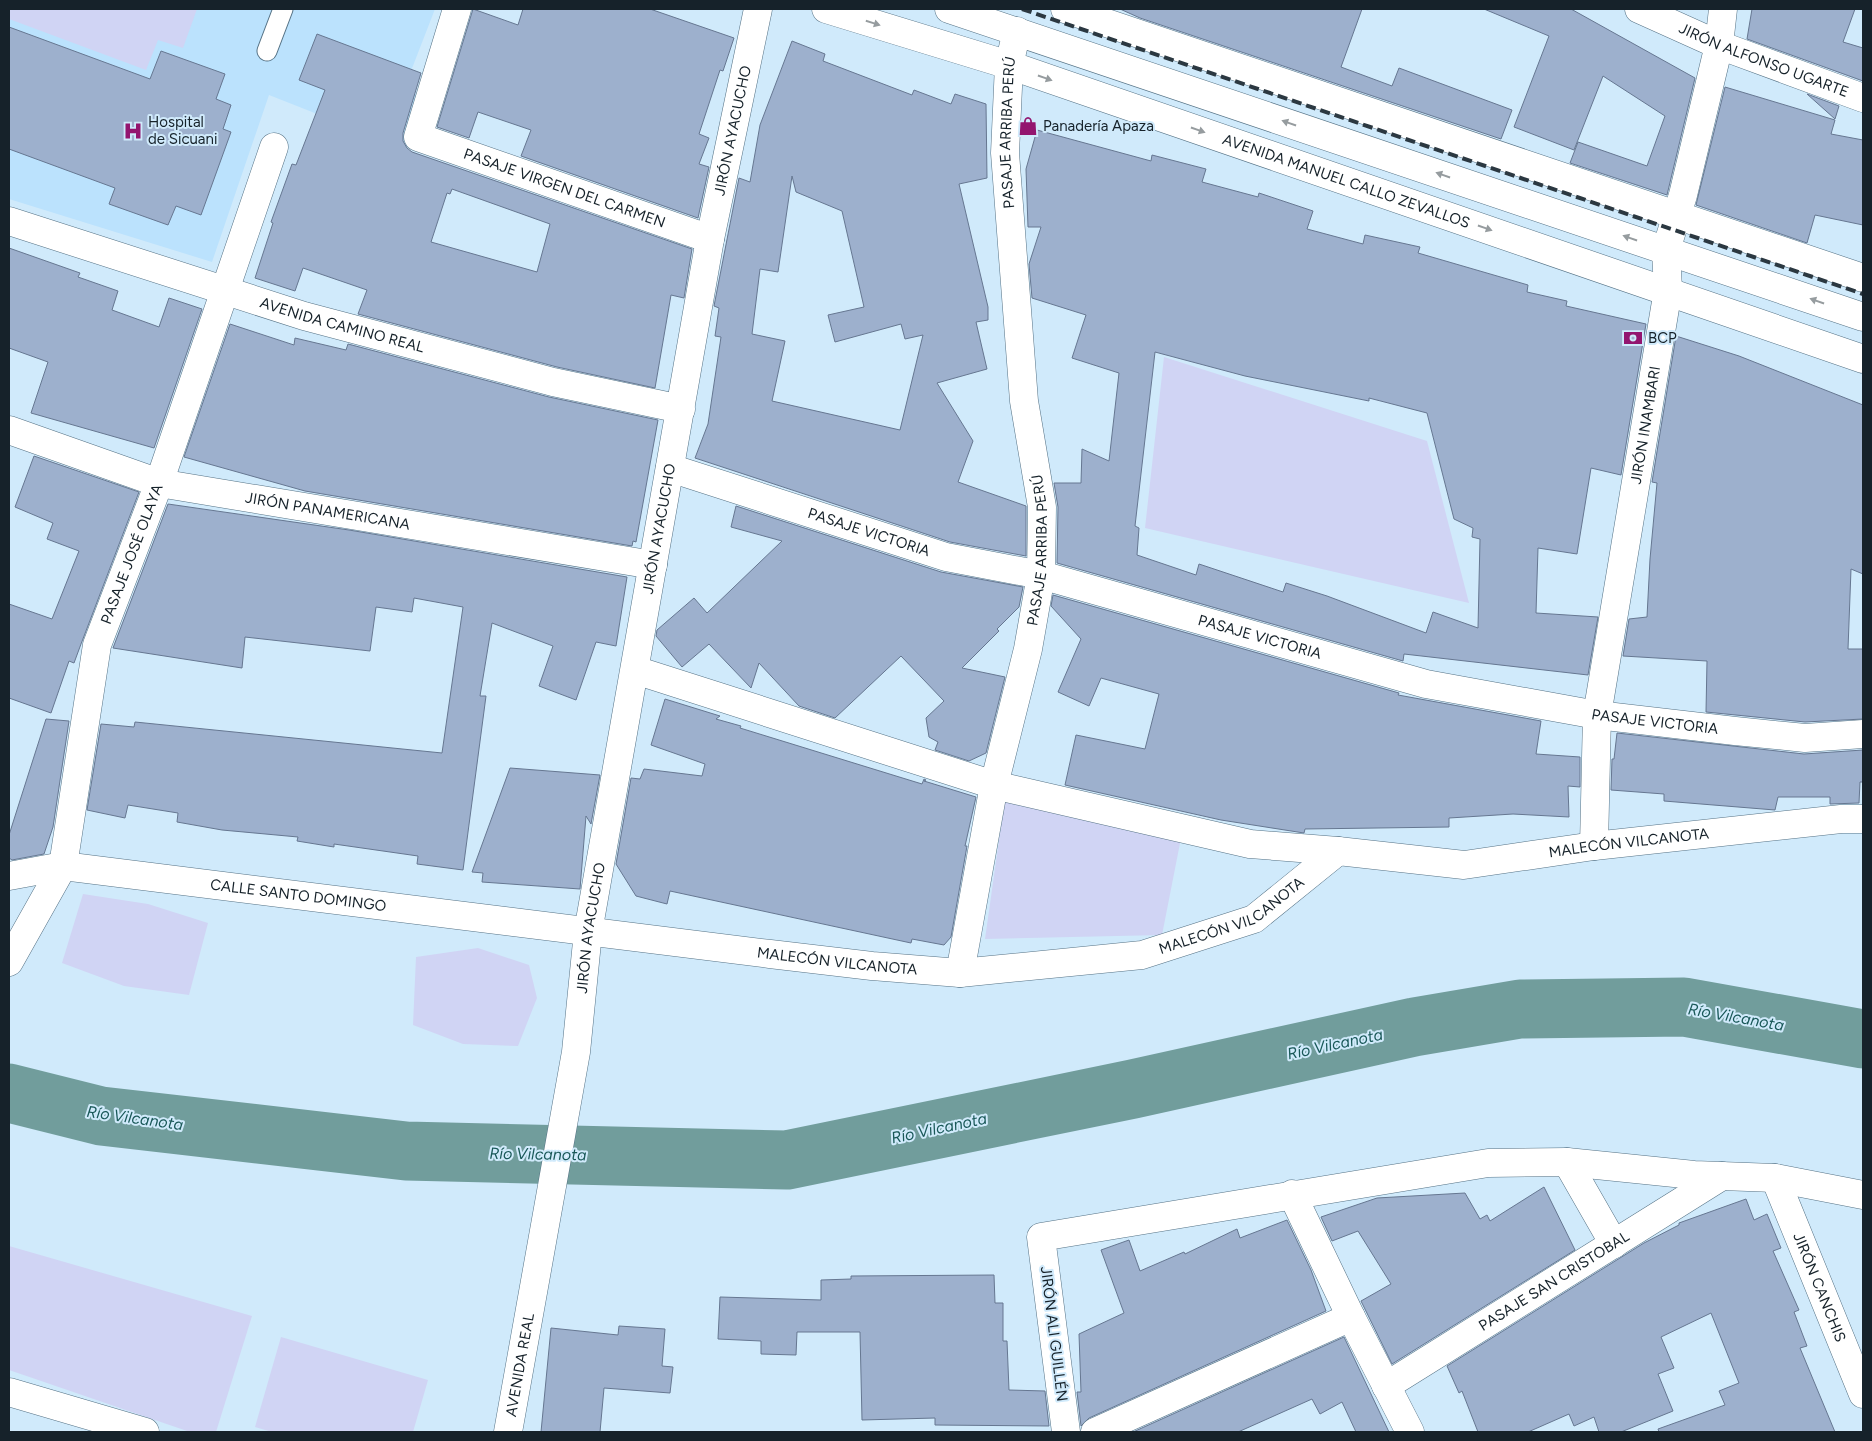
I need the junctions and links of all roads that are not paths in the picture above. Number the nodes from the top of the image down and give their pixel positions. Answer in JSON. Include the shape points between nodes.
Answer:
{"nodes":[{"id":1,"x":283,"y":9,"type":"edge"},
{"id":2,"x":457,"y":9,"type":"edge"},
{"id":3,"x":758,"y":9,"type":"edge"},
{"id":4,"x":826,"y":9,"type":"edge"},
{"id":5,"x":949,"y":9,"type":"edge"},
{"id":6,"x":1064,"y":9,"type":"edge"},
{"id":7,"x":1639,"y":9,"type":"edge"},
{"id":8,"x":1723,"y":9,"type":"edge"},
{"id":9,"x":1017,"y":31,"type":"junction"},
{"id":10,"x":1719,"y":45,"type":"junction"},
{"id":11,"x":267,"y":51,"type":"dead end"},
{"id":12,"x":1009,"y":66,"type":"junction"},
{"id":13,"x":1863,"y":98,"type":"edge"},
{"id":14,"x":274,"y":147,"type":"dead end"},
{"id":15,"x":1675,"y":216,"type":"junction"},
{"id":16,"x":9,"y":221,"type":"edge"},
{"id":17,"x":710,"y":238,"type":"junction"},
{"id":18,"x":1666,"y":250,"type":"junction"},
{"id":19,"x":1863,"y":278,"type":"edge"},
{"id":20,"x":224,"y":288,"type":"junction"},
{"id":21,"x":1668,"y":290,"type":"junction"},
{"id":22,"x":1863,"y":317,"type":"edge"},
{"id":23,"x":1863,"y":359,"type":"edge"},
{"id":24,"x":681,"y":408,"type":"junction"},
{"id":25,"x":9,"y":430,"type":"edge"},
{"id":26,"x":670,"y":468,"type":"junction"},
{"id":27,"x":159,"y":483,"type":"junction"},
{"id":28,"x":653,"y":565,"type":"junction"},
{"id":29,"x":1041,"y":575,"type":"junction"},
{"id":30,"x":635,"y":670,"type":"junction"},
{"id":31,"x":1596,"y":715,"type":"junction"},
{"id":32,"x":1863,"y":734,"type":"edge"},
{"id":33,"x":994,"y":785,"type":"junction"},
{"id":34,"x":1863,"y":818,"type":"edge"},
{"id":35,"x":1594,"y":846,"type":"junction"},
{"id":36,"x":1338,"y":851,"type":"junction"},
{"id":37,"x":63,"y":866,"type":"junction"},
{"id":38,"x":9,"y":876,"type":"edge"},
{"id":39,"x":588,"y":932,"type":"junction"},
{"id":40,"x":9,"y":962,"type":"edge"},
{"id":41,"x":960,"y":973,"type":"junction"},
{"id":42,"x":1567,"y":1162,"type":"junction"},
{"id":43,"x":1722,"y":1176,"type":"junction"},
{"id":44,"x":1775,"y":1178,"type":"junction"},
{"id":45,"x":1292,"y":1194,"type":"junction"},
{"id":46,"x":1863,"y":1195,"type":"edge"},
{"id":47,"x":1614,"y":1244,"type":"junction"},
{"id":48,"x":532,"y":1300,"type":"joint"},
{"id":49,"x":1351,"y":1318,"type":"junction"},
{"id":50,"x":1386,"y":1386,"type":"junction"},
{"id":51,"x":9,"y":1392,"type":"edge"},
{"id":52,"x":1863,"y":1394,"type":"edge"},
{"id":53,"x":144,"y":1432,"type":"edge"},
{"id":54,"x":508,"y":1432,"type":"edge"},
{"id":55,"x":1066,"y":1432,"type":"edge"},
{"id":56,"x":1095,"y":1432,"type":"edge"},
{"id":57,"x":1410,"y":1432,"type":"edge"}],
"edges":[{"from":1,"to":11,"type":"lane"},
{"from":2,"to":17,"type":"street","name":"PASAJE VIRGEN DEL CARMEN","via":[[418,137]]},
{"from":3,"to":17,"type":"street","name":"JIRÓN AYACUCHO"},
{"from":4,"to":12,"type":"street","name":"AVENIDA MANUEL CALLO ZEVALLOS","one_way":true},
{"from":5,"to":9,"type":"street"},
{"from":6,"to":15,"type":"street"},
{"from":7,"to":10,"type":"street","name":"JIRÓN ALFONSO UGARTE"},
{"from":8,"to":10,"type":"street","name":"JIRÓN INAMBARI"},
{"from":9,"to":12,"type":"street","name":"PASAJE ARRIBA PERÚ"},
{"from":18,"to":9,"type":"street","one_way":true},
{"from":10,"to":13,"type":"street","name":"JIRÓN ALFONSO UGARTE"},
{"from":10,"to":15,"type":"street","name":"JIRÓN INAMBARI","via":[[1683,195]]},
{"from":12,"to":21,"type":"street","name":"AVENIDA MANUEL CALLO ZEVALLOS","one_way":true},
{"from":12,"to":29,"type":"street","name":"PASAJE ARRIBA PERÚ","via":[[1005,153],[1024,401],[1042,507]]},
{"from":14,"to":20,"type":"street","name":"PASAJE JOSÉ OLAYA"},
{"from":15,"to":18,"type":"street","name":"JIRÓN INAMBARI"},
{"from":15,"to":19,"type":"street"},
{"from":16,"to":20,"type":"street","name":"AVENIDA CAMINO REAL"},
{"from":17,"to":24,"type":"street","name":"JIRÓN AYACUCHO"},
{"from":18,"to":21,"type":"street","name":"JIRÓN INAMBARI"},
{"from":22,"to":18,"type":"street","one_way":true},
{"from":20,"to":24,"type":"street","name":"AVENIDA CAMINO REAL","via":[[304,316],[431,351],[553,382]]},
{"from":20,"to":27,"type":"street","name":"PASAJE JOSÉ OLAYA"},
{"from":21,"to":23,"type":"street","name":"AVENIDA MANUEL CALLO ZEVALLOS"},
{"from":21,"to":31,"type":"street","name":"JIRÓN INAMBARI"},
{"from":24,"to":26,"type":"street","name":"JIRÓN AYACUCHO"},
{"from":25,"to":27,"type":"street","name":"JIRÓN PANAMERICANA"},
{"from":26,"to":28,"type":"street","name":"JIRÓN AYACUCHO"},
{"from":26,"to":29,"type":"street","name":"PASAJE VICTORIA","via":[[946,557]]},
{"from":27,"to":28,"type":"street","name":"JIRÓN PANAMERICANA"},
{"from":27,"to":37,"type":"street","name":"PASAJE JOSÉ OLAYA","via":[[97,645]]},
{"from":28,"to":30,"type":"street","name":"JIRÓN AYACUCHO"},
{"from":29,"to":31,"type":"street","name":"PASAJE VICTORIA","via":[[1426,684]]},
{"from":29,"to":33,"type":"street","name":"PASAJE ARRIBA PERÚ","via":[[1028,649]]},
{"from":30,"to":33,"type":"street"},
{"from":30,"to":39,"type":"street","name":"JIRÓN AYACUCHO"},
{"from":31,"to":32,"type":"street","name":"PASAJE VICTORIA","via":[[1805,738]]},
{"from":31,"to":35,"type":"street","name":"JIRÓN INAMBARI"},
{"from":33,"to":36,"type":"street","via":[[1250,844]]},
{"from":33,"to":41,"type":"street","name":"PASAJE ARRIBA PERÚ"},
{"from":34,"to":35,"type":"street","name":"MALECÓN VILCANOTA"},
{"from":35,"to":36,"type":"street","name":"MALECÓN VILCANOTA","via":[[1464,865]]},
{"from":36,"to":41,"type":"street","name":"MALECÓN VILCANOTA","via":[[1254,919],[1142,954]]},
{"from":37,"to":38,"type":"street","name":"CALLE SANTO DOMINGO"},
{"from":37,"to":39,"type":"street","name":"CALLE SANTO DOMINGO"},
{"from":37,"to":40,"type":"street","name":"PASAJE JOSÉ OLAYA"},
{"from":39,"to":41,"type":"street","name":"MALECÓN VILCANOTA","via":[[863,965]]},
{"from":39,"to":48,"type":"street","name":"JIRÓN AYACUCHO","via":[[576,1052]]},
{"from":42,"to":43,"type":"street"},
{"from":42,"to":45,"type":"street","via":[[1488,1163]]},
{"from":42,"to":47,"type":"street"},
{"from":43,"to":44,"type":"street"},
{"from":43,"to":47,"type":"street","name":"PASAJE SAN CRISTOBAL"},
{"from":44,"to":46,"type":"street"},
{"from":44,"to":52,"type":"street","name":"JIRÓN CANCHIS"},
{"from":45,"to":49,"type":"street"},
{"from":45,"to":55,"type":"street","name":"JIRÓN ALI GUILLÉN","via":[[1041,1236]]},
{"from":47,"to":50,"type":"street","name":"PASAJE SAN CRISTOBAL"},
{"from":48,"to":54,"type":"street","name":"AVENIDA REAL"},
{"from":49,"to":50,"type":"street"},
{"from":49,"to":56,"type":"street"},
{"from":50,"to":57,"type":"street"},
{"from":51,"to":53,"type":"street"}]}
